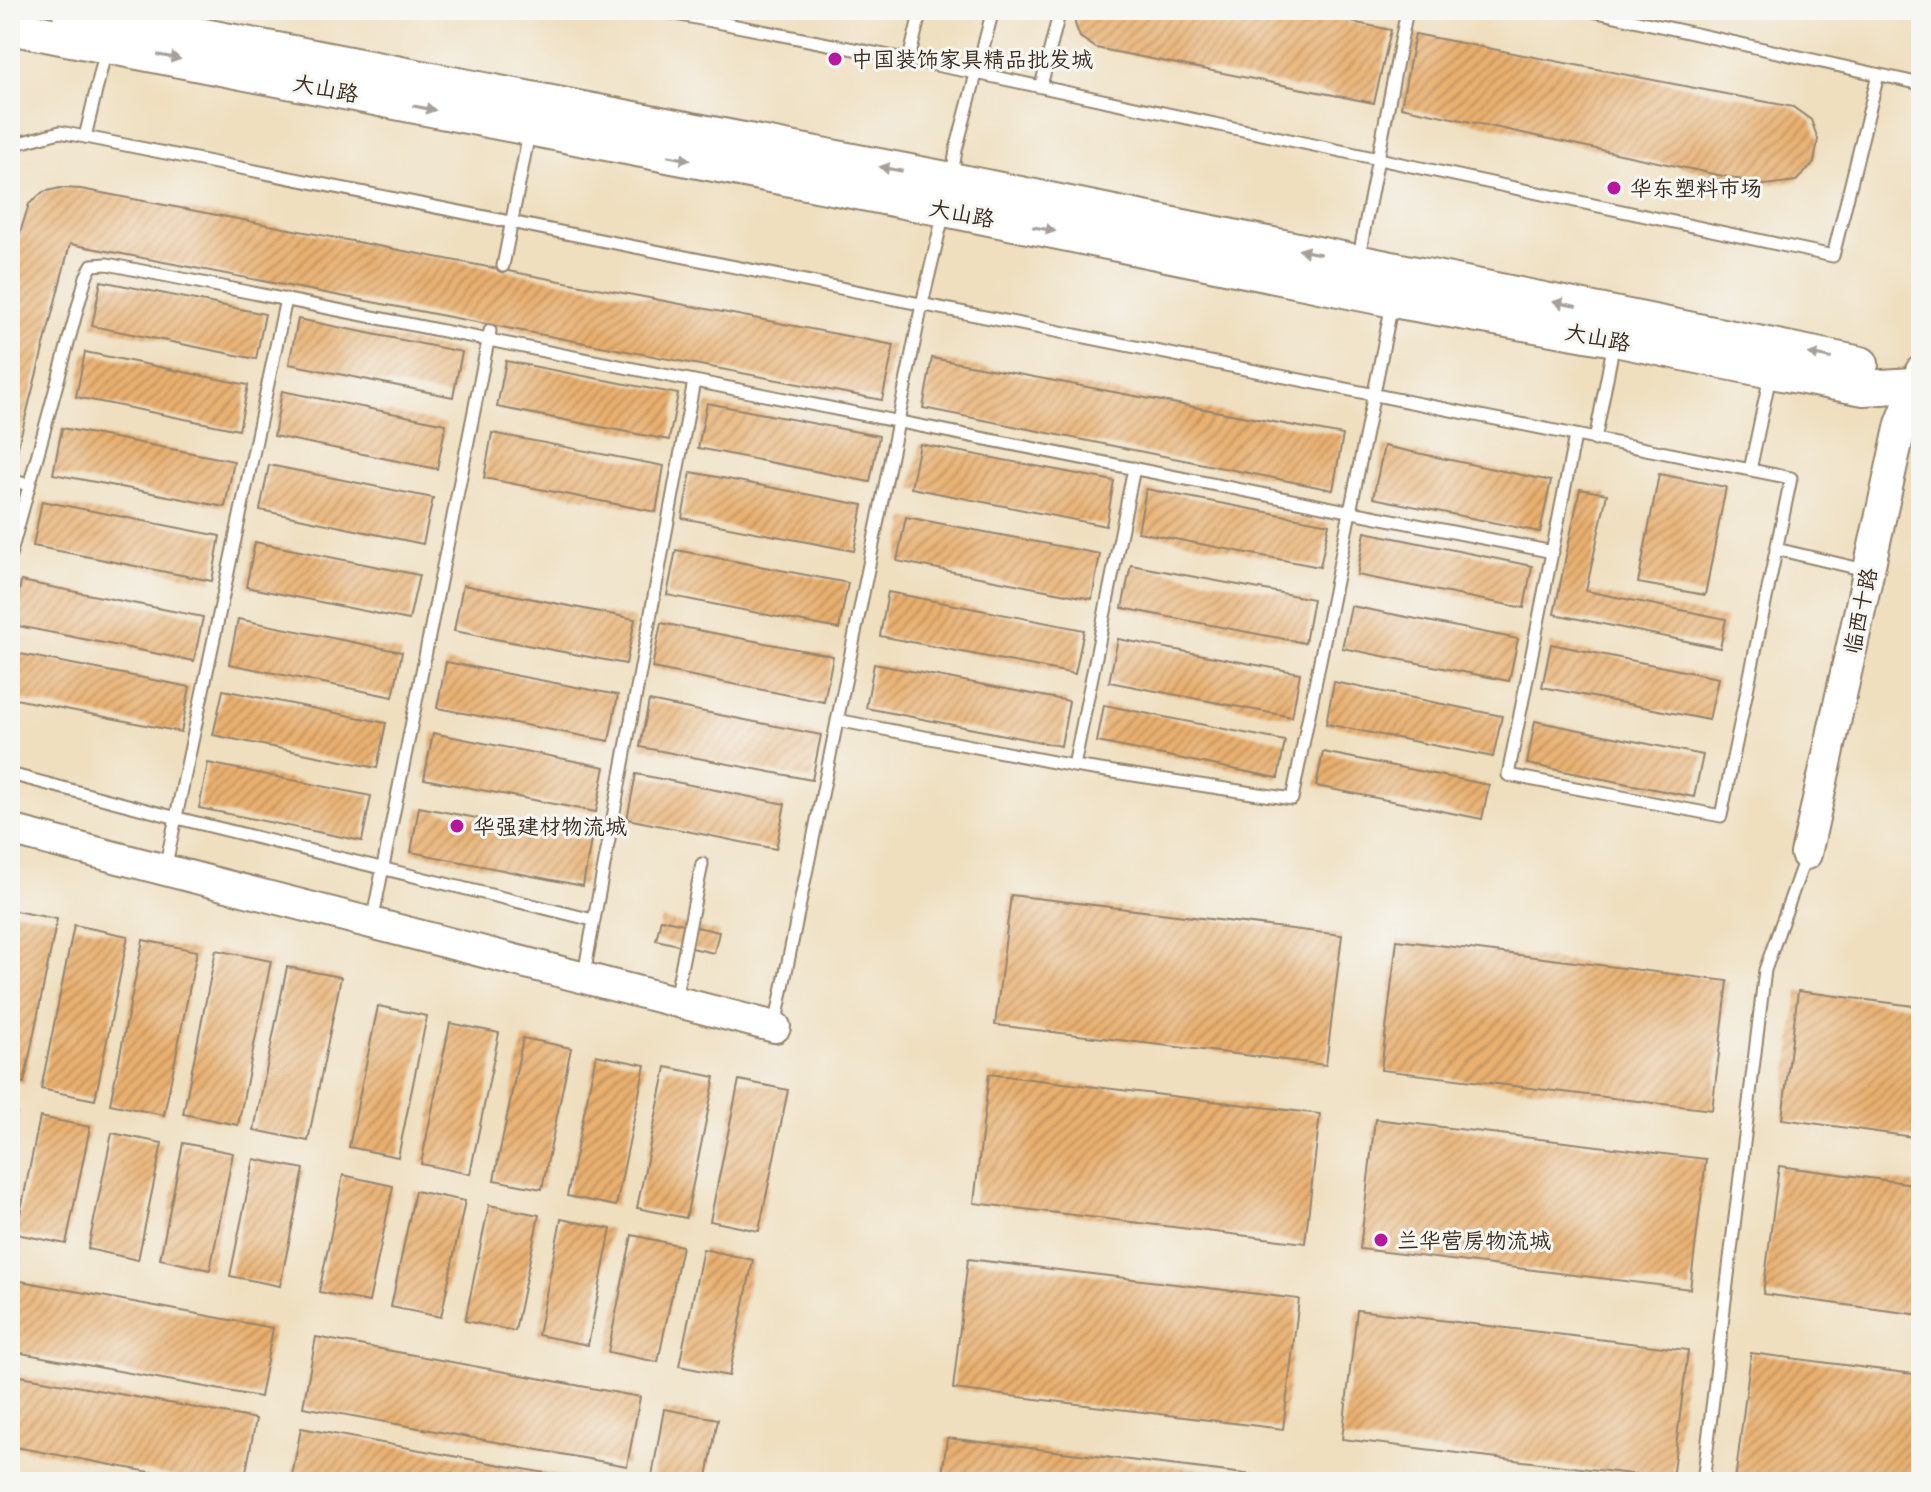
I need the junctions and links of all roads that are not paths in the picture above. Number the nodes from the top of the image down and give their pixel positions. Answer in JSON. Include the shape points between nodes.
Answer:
{"nodes":[{"id":1,"x":69,"y":10,"type":"edge"},
{"id":2,"x":655,"y":10,"type":"edge"},
{"id":3,"x":921,"y":10,"type":"edge"},
{"id":4,"x":993,"y":10,"type":"edge"},
{"id":5,"x":1060,"y":10,"type":"edge"},
{"id":6,"x":1407,"y":10,"type":"edge"},
{"id":7,"x":1594,"y":11,"type":"edge"},
{"id":8,"x":10,"y":27,"type":"edge"},
{"id":9,"x":107,"y":45,"type":"junction"},
{"id":10,"x":909,"y":59,"type":"junction"},
{"id":11,"x":976,"y":73,"type":"junction"},
{"id":12,"x":1878,"y":75,"type":"junction"},
{"id":13,"x":1921,"y":84,"type":"edge"},
{"id":14,"x":1041,"y":86,"type":"junction"},
{"id":15,"x":529,"y":128,"type":"junction"},
{"id":16,"x":85,"y":137,"type":"junction"},
{"id":17,"x":10,"y":153,"type":"edge"},
{"id":18,"x":1378,"y":158,"type":"junction"},
{"id":19,"x":948,"y":194,"type":"junction"},
{"id":20,"x":512,"y":222,"type":"junction"},
{"id":21,"x":1358,"y":262,"type":"junction"},
{"id":22,"x":503,"y":266,"type":"dead end"},
{"id":23,"x":286,"y":299,"type":"junction"},
{"id":24,"x":1393,"y":300,"type":"junction"},
{"id":25,"x":922,"y":304,"type":"junction"},
{"id":26,"x":489,"y":336,"type":"junction"},
{"id":27,"x":1615,"y":339,"type":"junction"},
{"id":28,"x":1771,"y":371,"type":"junction"},
{"id":29,"x":694,"y":381,"type":"junction"},
{"id":30,"x":1920,"y":382,"type":"edge"},
{"id":31,"x":1373,"y":394,"type":"junction"},
{"id":32,"x":898,"y":420,"type":"junction"},
{"id":33,"x":1575,"y":436,"type":"junction"},
{"id":34,"x":1595,"y":440,"type":"junction"},
{"id":35,"x":1134,"y":468,"type":"junction"},
{"id":36,"x":1750,"y":470,"type":"junction"},
{"id":37,"x":10,"y":480,"type":"edge"},
{"id":38,"x":29,"y":485,"type":"junction"},
{"id":39,"x":1350,"y":510,"type":"junction"},
{"id":40,"x":1776,"y":549,"type":"junction"},
{"id":41,"x":1553,"y":552,"type":"junction"},
{"id":42,"x":10,"y":556,"type":"edge"},
{"id":43,"x":1869,"y":570,"type":"junction"},
{"id":44,"x":837,"y":720,"type":"junction"},
{"id":45,"x":1074,"y":766,"type":"junction"},
{"id":46,"x":10,"y":774,"type":"edge"},
{"id":47,"x":177,"y":818,"type":"junction"},
{"id":48,"x":10,"y":830,"type":"edge"},
{"id":49,"x":1806,"y":854,"type":"joint"},
{"id":50,"x":702,"y":864,"type":"dead end"},
{"id":51,"x":384,"y":868,"type":"junction"},
{"id":52,"x":165,"y":870,"type":"junction"},
{"id":53,"x":593,"y":920,"type":"junction"},
{"id":54,"x":372,"y":923,"type":"junction"},
{"id":55,"x":583,"y":977,"type":"junction"},
{"id":56,"x":675,"y":1000,"type":"junction"},
{"id":57,"x":775,"y":1027,"type":"joint"},
{"id":58,"x":1703,"y":1482,"type":"edge"}],
"edges":[{"from":19,"to":1,"type":"main road","name":"大山路","one_way":true},
{"from":2,"to":10,"type":"lane"},
{"from":3,"to":10,"type":"lane"},
{"from":4,"to":11,"type":"lane"},
{"from":5,"to":14,"type":"lane"},
{"from":6,"to":18,"type":"lane"},
{"from":7,"to":12,"type":"lane"},
{"from":8,"to":9,"type":"main road","name":"大山路"},
{"from":9,"to":15,"type":"main road","name":"大山路","one_way":true},
{"from":9,"to":16,"type":"lane"},
{"from":10,"to":11,"type":"lane"},
{"from":11,"to":14,"type":"lane"},
{"from":11,"to":19,"type":"lane"},
{"from":12,"to":13,"type":"lane"},
{"from":12,"to":18,"type":"lane","via":[[1833,256]]},
{"from":14,"to":18,"type":"lane"},
{"from":15,"to":19,"type":"main road","name":"大山路","one_way":true},
{"from":15,"to":20,"type":"lane"},
{"from":16,"to":17,"type":"lane","via":[[60,132],[19,143]]},
{"from":16,"to":20,"type":"lane"},
{"from":18,"to":21,"type":"lane"},
{"from":21,"to":19,"type":"main road","name":"大山路","one_way":true},
{"from":19,"to":24,"type":"main road","name":"大山路","one_way":true},
{"from":19,"to":25,"type":"lane"},
{"from":20,"to":22,"type":"lane"},
{"from":20,"to":25,"type":"lane"},
{"from":30,"to":21,"type":"main road","name":"大山路","one_way":true,"via":[[1874,367]]},
{"from":23,"to":26,"type":"lane"},
{"from":23,"to":38,"type":"lane","via":[[92,265]]},
{"from":23,"to":47,"type":"lane"},
{"from":24,"to":27,"type":"main road","name":"大山路"},
{"from":24,"to":31,"type":"lane"},
{"from":25,"to":31,"type":"lane"},
{"from":25,"to":32,"type":"lane"},
{"from":26,"to":29,"type":"lane"},
{"from":26,"to":51,"type":"lane"},
{"from":27,"to":28,"type":"main road","name":"大山路"},
{"from":27,"to":34,"type":"lane"},
{"from":28,"to":30,"type":"main road","name":"大山路","via":[[1864,388]]},
{"from":28,"to":36,"type":"lane"},
{"from":29,"to":32,"type":"lane"},
{"from":29,"to":53,"type":"lane"},
{"from":30,"to":43,"type":"street","name":"临西十路","via":[[1901,424]]},
{"from":31,"to":33,"type":"lane"},
{"from":31,"to":39,"type":"lane"},
{"from":32,"to":35,"type":"lane"},
{"from":32,"to":44,"type":"lane"},
{"from":33,"to":34,"type":"lane"},
{"from":33,"to":41,"type":"lane"},
{"from":34,"to":36,"type":"lane"},
{"from":35,"to":39,"type":"lane"},
{"from":35,"to":45,"type":"lane"},
{"from":36,"to":40,"type":"lane","via":[[1791,478]]},
{"from":37,"to":38,"type":"lane"},
{"from":38,"to":42,"type":"lane"},
{"from":39,"to":41,"type":"lane"},
{"from":39,"to":45,"type":"lane","via":[[1292,799]]},
{"from":40,"to":41,"type":"lane","via":[[1721,816],[1508,775]]},
{"from":40,"to":43,"type":"lane"},
{"from":43,"to":49,"type":"street","name":"临西十路"},
{"from":44,"to":45,"type":"lane"},
{"from":44,"to":57,"type":"lane"},
{"from":46,"to":47,"type":"lane"},
{"from":47,"to":51,"type":"lane"},
{"from":47,"to":52,"type":"lane"},
{"from":48,"to":52,"type":"street"},
{"from":49,"to":58,"type":"lane","via":[[1765,970]]},
{"from":50,"to":56,"type":"lane"},
{"from":51,"to":53,"type":"lane"},
{"from":51,"to":54,"type":"lane"},
{"from":52,"to":54,"type":"street"},
{"from":53,"to":55,"type":"lane"},
{"from":54,"to":55,"type":"street"},
{"from":55,"to":56,"type":"street"},
{"from":56,"to":57,"type":"street"}]}
